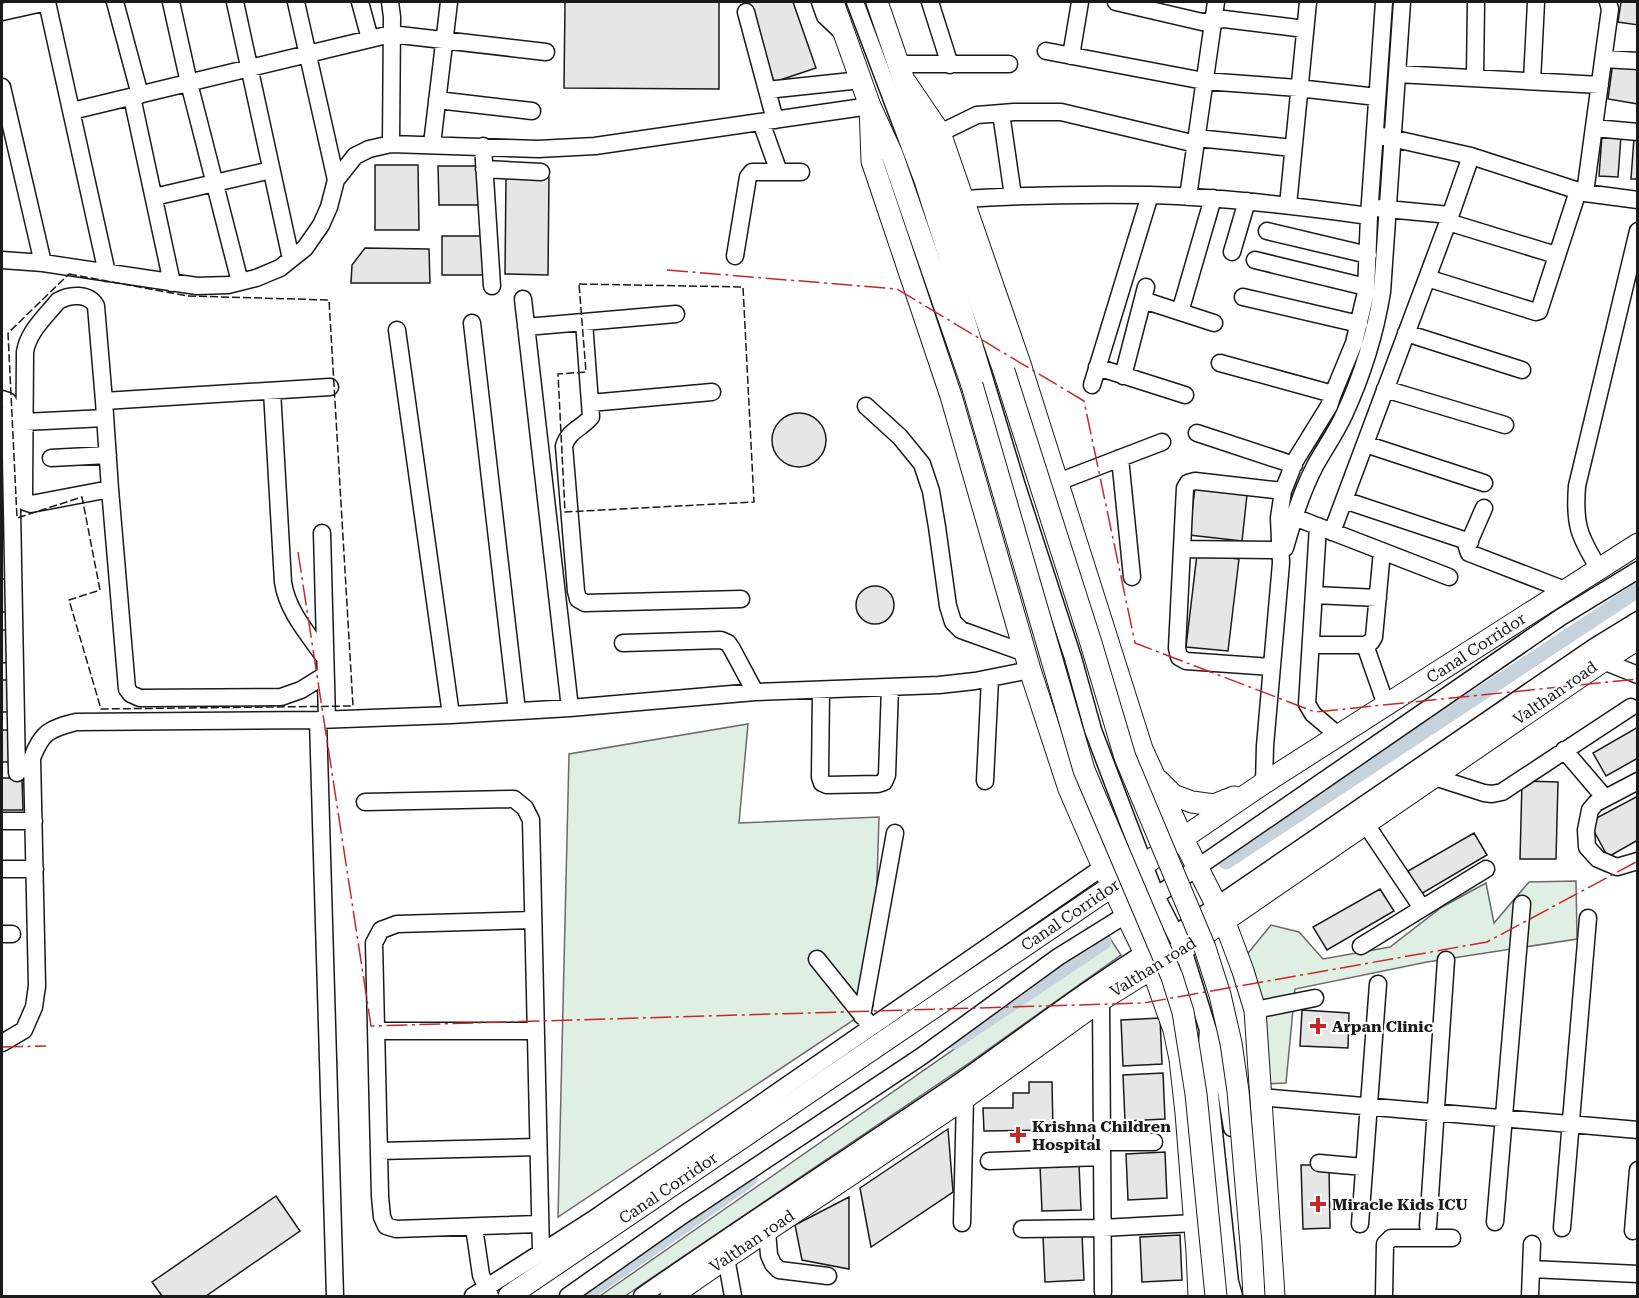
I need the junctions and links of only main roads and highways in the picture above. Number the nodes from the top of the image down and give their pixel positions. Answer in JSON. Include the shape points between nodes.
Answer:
{"nodes":[{"id":1,"x":833,"y":2,"type":"edge"},
{"id":2,"x":877,"y":2,"type":"edge"},
{"id":3,"x":902,"y":74,"type":"junction"},
{"id":4,"x":870,"y":106,"type":"junction"},
{"id":5,"x":1638,"y":544,"type":"edge"},
{"id":6,"x":1638,"y":639,"type":"edge"},
{"id":7,"x":1155,"y":777,"type":"junction"},
{"id":8,"x":1264,"y":783,"type":"junction"},
{"id":9,"x":1183,"y":839,"type":"junction"},
{"id":10,"x":1108,"y":876,"type":"junction"},
{"id":11,"x":1220,"y":913,"type":"junction"},
{"id":12,"x":1148,"y":960,"type":"junction"},
{"id":13,"x":509,"y":1296,"type":"edge"},
{"id":14,"x":670,"y":1296,"type":"edge"},
{"id":15,"x":1199,"y":1296,"type":"edge"},
{"id":16,"x":1215,"y":1296,"type":"edge"},
{"id":17,"x":1254,"y":1296,"type":"edge"},
{"id":18,"x":1274,"y":1296,"type":"edge"}],
"edges":[{"from":1,"to":4,"type":"main road"},
{"from":2,"to":3,"type":"main road"},
{"from":3,"to":7,"type":"main road","via":[[940,133],[1020,364],[1142,749]]},
{"from":3,"to":17,"type":"main road","bridge":true,"via":[[1004,371],[1125,757],[1205,948],[1220,995],[1238,1091]]},
{"from":4,"to":10,"type":"main road","via":[[872,161],[951,396],[1069,789]]},
{"from":4,"to":16,"type":"main road","bridge":true,"via":[[892,154],[972,385],[1084,770],[1172,977],[1183,1012],[1196,1094]]},
{"from":5,"to":8,"type":"main road","name":"Canal Corridor"},
{"from":6,"to":11,"type":"main road","name":"Valthan road","via":[[1365,823]]},
{"from":7,"to":8,"type":"main road","via":[[1173,795],[1214,805]]},
{"from":7,"to":9,"type":"main road"},
{"from":8,"to":9,"type":"main road","name":"Canal Corridor"},
{"from":9,"to":10,"type":"main road","name":"Canal Corridor","via":[[1145,866]]},
{"from":9,"to":11,"type":"main road"},
{"from":10,"to":12,"type":"main road"},
{"from":10,"to":13,"type":"main road","name":"Canal Corridor"},
{"from":11,"to":12,"type":"main road","name":"Valthan road"},
{"from":11,"to":18,"type":"main road","via":[[1255,1010]]},
{"from":12,"to":14,"type":"main road","name":"Valthan road","via":[[1101,1000],[965,1098]]},
{"from":12,"to":15,"type":"main road","via":[[1174,1030],[1180,1059]]}]}
